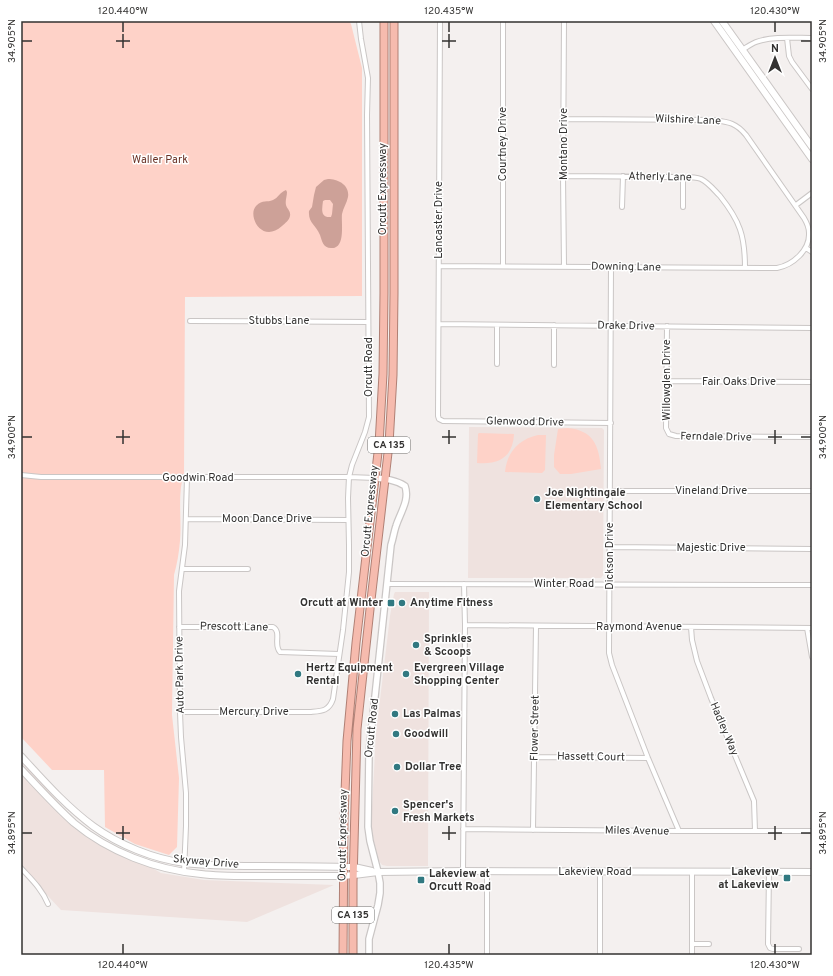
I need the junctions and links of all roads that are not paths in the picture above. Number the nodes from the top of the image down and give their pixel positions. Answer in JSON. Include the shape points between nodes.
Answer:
{"nodes":[{"id":1,"x":359,"y":21,"type":"edge"},
{"id":2,"x":384,"y":21,"type":"edge"},
{"id":3,"x":394,"y":21,"type":"edge"},
{"id":4,"x":440,"y":21,"type":"edge"},
{"id":5,"x":503,"y":21,"type":"edge"},
{"id":6,"x":564,"y":21,"type":"edge"},
{"id":7,"x":714,"y":21,"type":"edge"},
{"id":8,"x":722,"y":21,"type":"edge"},
{"id":9,"x":787,"y":38,"type":"junction"},
{"id":10,"x":812,"y":38,"type":"edge"},
{"id":11,"x":742,"y":50,"type":"junction"},
{"id":12,"x":812,"y":89,"type":"edge"},
{"id":13,"x":564,"y":119,"type":"junction"},
{"id":14,"x":812,"y":147,"type":"edge"},
{"id":15,"x":812,"y":159,"type":"edge"},
{"id":16,"x":563,"y":176,"type":"junction"},
{"id":17,"x":622,"y":176,"type":"junction"},
{"id":18,"x":683,"y":177,"type":"junction"},
{"id":19,"x":812,"y":193,"type":"edge"},
{"id":20,"x":796,"y":205,"type":"junction"},
{"id":21,"x":622,"y":207,"type":"dead end"},
{"id":22,"x":683,"y":207,"type":"dead end"},
{"id":23,"x":806,"y":248,"type":"junction"},
{"id":24,"x":812,"y":252,"type":"edge"},
{"id":25,"x":438,"y":266,"type":"junction"},
{"id":26,"x":503,"y":266,"type":"junction"},
{"id":27,"x":564,"y":266,"type":"junction"},
{"id":28,"x":611,"y":267,"type":"junction"},
{"id":29,"x":745,"y":268,"type":"junction"},
{"id":30,"x":190,"y":321,"type":"dead end"},
{"id":31,"x":368,"y":322,"type":"junction"},
{"id":32,"x":439,"y":324,"type":"junction"},
{"id":33,"x":497,"y":325,"type":"junction"},
{"id":34,"x":554,"y":325,"type":"junction"},
{"id":35,"x":611,"y":326,"type":"junction"},
{"id":36,"x":667,"y":326,"type":"junction"},
{"id":37,"x":812,"y":328,"type":"edge"},
{"id":38,"x":497,"y":364,"type":"dead end"},
{"id":39,"x":554,"y":365,"type":"dead end"},
{"id":40,"x":667,"y":381,"type":"junction"},
{"id":41,"x":812,"y":382,"type":"edge"},
{"id":42,"x":439,"y":419,"type":"joint"},
{"id":43,"x":611,"y":423,"type":"junction"},
{"id":44,"x":669,"y":434,"type":"joint"},
{"id":45,"x":812,"y":437,"type":"edge"},
{"id":46,"x":21,"y":475,"type":"edge"},
{"id":47,"x":187,"y":478,"type":"junction"},
{"id":48,"x":349,"y":478,"type":"junction"},
{"id":49,"x":375,"y":478,"type":"junction"},
{"id":50,"x":386,"y":479,"type":"junction"},
{"id":51,"x":611,"y":491,"type":"junction"},
{"id":52,"x":812,"y":491,"type":"edge"},
{"id":53,"x":187,"y":519,"type":"junction"},
{"id":54,"x":348,"y":520,"type":"junction"},
{"id":55,"x":610,"y":548,"type":"junction"},
{"id":56,"x":812,"y":549,"type":"edge"},
{"id":57,"x":182,"y":569,"type":"junction"},
{"id":58,"x":248,"y":569,"type":"dead end"},
{"id":59,"x":387,"y":584,"type":"junction"},
{"id":60,"x":464,"y":584,"type":"junction"},
{"id":61,"x":610,"y":584,"type":"junction"},
{"id":62,"x":812,"y":585,"type":"edge"},
{"id":63,"x":465,"y":625,"type":"junction"},
{"id":64,"x":536,"y":626,"type":"junction"},
{"id":65,"x":179,"y":627,"type":"junction"},
{"id":66,"x":610,"y":627,"type":"junction"},
{"id":67,"x":691,"y":627,"type":"junction"},
{"id":68,"x":810,"y":628,"type":"edge"},
{"id":69,"x":339,"y":654,"type":"junction"},
{"id":70,"x":812,"y":657,"type":"edge"},
{"id":71,"x":327,"y":708,"type":"joint"},
{"id":72,"x":180,"y":712,"type":"junction"},
{"id":73,"x":21,"y":756,"type":"edge"},
{"id":74,"x":534,"y":757,"type":"junction"},
{"id":75,"x":648,"y":758,"type":"junction"},
{"id":76,"x":21,"y":769,"type":"edge"},
{"id":77,"x":462,"y":829,"type":"junction"},
{"id":78,"x":533,"y":830,"type":"junction"},
{"id":79,"x":679,"y":831,"type":"junction"},
{"id":80,"x":755,"y":831,"type":"junction"},
{"id":81,"x":812,"y":831,"type":"edge"},
{"id":82,"x":185,"y":863,"type":"junction"},
{"id":83,"x":344,"y":867,"type":"junction"},
{"id":84,"x":354,"y":867,"type":"junction"},
{"id":85,"x":21,"y":868,"type":"edge"},
{"id":86,"x":462,"y":871,"type":"junction"},
{"id":87,"x":487,"y":871,"type":"junction"},
{"id":88,"x":184,"y":872,"type":"junction"},
{"id":89,"x":378,"y":872,"type":"junction"},
{"id":90,"x":600,"y":872,"type":"junction"},
{"id":91,"x":692,"y":872,"type":"junction"},
{"id":92,"x":769,"y":872,"type":"junction"},
{"id":93,"x":812,"y":872,"type":"edge"},
{"id":94,"x":354,"y":875,"type":"junction"},
{"id":95,"x":343,"y":876,"type":"junction"},
{"id":96,"x":48,"y":904,"type":"dead end"},
{"id":97,"x":692,"y":944,"type":"junction"},
{"id":98,"x":710,"y":944,"type":"dead end"},
{"id":99,"x":799,"y":949,"type":"dead end"},
{"id":100,"x":343,"y":955,"type":"edge"},
{"id":101,"x":353,"y":955,"type":"edge"},
{"id":102,"x":369,"y":955,"type":"edge"},
{"id":103,"x":487,"y":955,"type":"edge"},
{"id":104,"x":600,"y":955,"type":"edge"},
{"id":105,"x":692,"y":955,"type":"edge"}],
"edges":[{"from":1,"to":31,"type":"street","name":"Orcutt Road","via":[[368,78]]},
{"from":2,"to":49,"type":"highway","name":"Orcutt Expressway","number":"CA 135","via":[[383,359]]},
{"from":3,"to":50,"type":"highway","name":"Orcutt Expressway","number":"CA 135","via":[[393,338]]},
{"from":4,"to":25,"type":"street","name":"Lancaster Drive"},
{"from":5,"to":26,"type":"street","name":"Courtney Drive"},
{"from":6,"to":13,"type":"street","name":"Montano Drive"},
{"from":7,"to":15,"type":"main road"},
{"from":8,"to":11,"type":"main road"},
{"from":9,"to":10,"type":"street"},
{"from":9,"to":11,"type":"street","via":[[755,42]]},
{"from":9,"to":12,"type":"street","via":[[789,56]]},
{"from":11,"to":14,"type":"main road"},
{"from":13,"to":16,"type":"street","name":"Montano Drive"},
{"from":13,"to":20,"type":"street","name":"Wilshire Lane","via":[[714,120],[735,124],[746,135]]},
{"from":16,"to":17,"type":"street","name":"Atherly Lane"},
{"from":16,"to":27,"type":"street","name":"Montano Drive"},
{"from":17,"to":18,"type":"street","name":"Atherly Lane"},
{"from":17,"to":21,"type":"street"},
{"from":18,"to":22,"type":"street"},
{"from":18,"to":29,"type":"street","name":"Atherly Lane","via":[[706,182],[727,205],[742,233]]},
{"from":19,"to":20,"type":"street"},
{"from":20,"to":23,"type":"street","name":"Wilshire Lane","via":[[808,227],[809,240]]},
{"from":23,"to":24,"type":"street"},
{"from":23,"to":29,"type":"street","name":"Downing Lane","via":[[784,267]]},
{"from":25,"to":26,"type":"street","name":"Downing Lane"},
{"from":25,"to":32,"type":"street","name":"Lancaster Drive"},
{"from":26,"to":27,"type":"street","name":"Downing Lane"},
{"from":27,"to":28,"type":"street","name":"Downing Lane"},
{"from":28,"to":29,"type":"street","name":"Downing Lane"},
{"from":28,"to":35,"type":"street","name":"Dickson Drive"},
{"from":30,"to":31,"type":"street","name":"Stubbs Lane"},
{"from":31,"to":48,"type":"street","name":"Orcutt Road","via":[[368,417]]},
{"from":32,"to":33,"type":"street","name":"Drake Drive"},
{"from":32,"to":42,"type":"street","name":"Lancaster Drive"},
{"from":33,"to":34,"type":"street","name":"Drake Drive"},
{"from":33,"to":38,"type":"street"},
{"from":34,"to":35,"type":"street","name":"Drake Drive"},
{"from":34,"to":39,"type":"street"},
{"from":35,"to":36,"type":"street","name":"Drake Drive"},
{"from":35,"to":43,"type":"street","name":"Dickson Drive"},
{"from":36,"to":37,"type":"street","name":"Drake Drive"},
{"from":36,"to":40,"type":"street","name":"Willowglen Drive"},
{"from":40,"to":41,"type":"street","name":"Fair Oaks Drive"},
{"from":40,"to":44,"type":"street","name":"Willowglen Drive","via":[[666,428]]},
{"from":42,"to":43,"type":"street","name":"Glenwood Drive","via":[[443,422]]},
{"from":43,"to":51,"type":"street","name":"Dickson Drive"},
{"from":44,"to":45,"type":"street","name":"Ferndale Drive"},
{"from":46,"to":47,"type":"street","name":"Goodwin Road"},
{"from":47,"to":48,"type":"street","name":"Goodwin Road"},
{"from":47,"to":53,"type":"street","name":"Auto Park Drive"},
{"from":48,"to":49,"type":"street","name":"Goodwin Road"},
{"from":48,"to":54,"type":"street","name":"Orcutt Road"},
{"from":49,"to":50,"type":"street","name":"Orcutt Road"},
{"from":49,"to":83,"type":"highway","name":"Orcutt Expressway","number":"CA 135","via":[[347,741]]},
{"from":50,"to":59,"type":"street","name":"Orcutt Road","via":[[401,483],[405,486],[406,494],[391,545]]},
{"from":50,"to":84,"type":"highway","name":"Orcutt Expressway","number":"CA 135","via":[[359,708]]},
{"from":51,"to":52,"type":"street","name":"Vineland Drive"},
{"from":51,"to":55,"type":"street","name":"Dickson Drive"},
{"from":53,"to":54,"type":"street","name":"Moon Dance Drive"},
{"from":53,"to":57,"type":"street","name":"Auto Park Drive"},
{"from":54,"to":69,"type":"street","name":"Orcutt Road","via":[[349,572]]},
{"from":55,"to":56,"type":"street","name":"Majestic Drive"},
{"from":55,"to":61,"type":"street","name":"Dickson Drive"},
{"from":57,"to":58,"type":"street"},
{"from":57,"to":65,"type":"street","name":"Auto Park Drive"},
{"from":59,"to":60,"type":"street","name":"Winter Road"},
{"from":59,"to":89,"type":"street","name":"Orcutt Road","via":[[368,776],[368,827]]},
{"from":60,"to":61,"type":"street","name":"Winter Road"},
{"from":60,"to":63,"type":"street"},
{"from":61,"to":62,"type":"street","name":"Winter Road"},
{"from":61,"to":66,"type":"street","name":"Dickson Drive"},
{"from":63,"to":64,"type":"street","name":"Raymond Avenue"},
{"from":63,"to":77,"type":"street"},
{"from":64,"to":66,"type":"street","name":"Raymond Avenue"},
{"from":64,"to":74,"type":"street","name":"Flower Street"},
{"from":65,"to":69,"type":"street","name":"Prescott Lane","via":[[273,627],[277,632],[277,649],[280,652]]},
{"from":65,"to":72,"type":"street","name":"Auto Park Drive"},
{"from":66,"to":67,"type":"street","name":"Raymond Avenue"},
{"from":66,"to":75,"type":"street","name":"Dickson Drive","via":[[612,665]]},
{"from":67,"to":68,"type":"street","name":"Raymond Avenue"},
{"from":67,"to":80,"type":"street","name":"Hadley Way","via":[[697,662],[754,800]]},
{"from":68,"to":70,"type":"street"},
{"from":69,"to":71,"type":"street","name":"Orcutt Road","via":[[332,703]]},
{"from":71,"to":72,"type":"street","name":"Mercury Drive","via":[[311,712]]},
{"from":72,"to":82,"type":"street","name":"Auto Park Drive","via":[[186,793]]},
{"from":73,"to":82,"type":"main road","name":"Skyway Drive","via":[[61,799],[100,831],[127,846]]},
{"from":74,"to":75,"type":"street","name":"Hassett Court"},
{"from":74,"to":78,"type":"street","name":"Flower Street"},
{"from":75,"to":79,"type":"street","name":"Dickson Drive"},
{"from":76,"to":88,"type":"main road","name":"Skyway Drive","via":[[74,823],[103,843],[138,860]]},
{"from":77,"to":78,"type":"street","name":"Miles Avenue"},
{"from":77,"to":86,"type":"street"},
{"from":78,"to":79,"type":"street","name":"Miles Avenue"},
{"from":79,"to":80,"type":"street","name":"Miles Avenue"},
{"from":80,"to":81,"type":"street","name":"Miles Avenue"},
{"from":82,"to":83,"type":"main road","name":"Skyway Drive"},
{"from":82,"to":88,"type":"street","name":"Auto Park Drive"},
{"from":83,"to":84,"type":"main road","name":"Skyway Drive"},
{"from":83,"to":95,"type":"highway","name":"Orcutt Expressway","number":"CA 135"},
{"from":84,"to":89,"type":"main road","name":"Lakeview Road"},
{"from":84,"to":94,"type":"highway","name":"Orcutt Expressway","number":"CA 135"},
{"from":85,"to":96,"type":"street","via":[[45,896]]},
{"from":86,"to":87,"type":"main road","name":"Lakeview Road"},
{"from":86,"to":89,"type":"main road","name":"Lakeview Road"},
{"from":87,"to":90,"type":"main road","name":"Lakeview Road"},
{"from":87,"to":103,"type":"street"},
{"from":88,"to":95,"type":"main road","name":"Skyway Drive","via":[[223,876]]},
{"from":89,"to":94,"type":"main road","name":"Lakeview Road"},
{"from":89,"to":102,"type":"street","name":"Orcutt Road","via":[[380,893],[369,939]]},
{"from":90,"to":91,"type":"main road","name":"Lakeview Road"},
{"from":90,"to":104,"type":"street"},
{"from":91,"to":92,"type":"main road","name":"Lakeview Road"},
{"from":91,"to":97,"type":"street"},
{"from":92,"to":93,"type":"main road","name":"Lakeview Road"},
{"from":92,"to":99,"type":"street","via":[[768,944],[773,949]]},
{"from":94,"to":95,"type":"main road","name":"Skyway Drive"},
{"from":94,"to":101,"type":"highway","name":"Orcutt Expressway","number":"CA 135"},
{"from":95,"to":100,"type":"highway","name":"Orcutt Expressway","number":"CA 135"},
{"from":97,"to":98,"type":"street"},
{"from":97,"to":105,"type":"street"}]}
